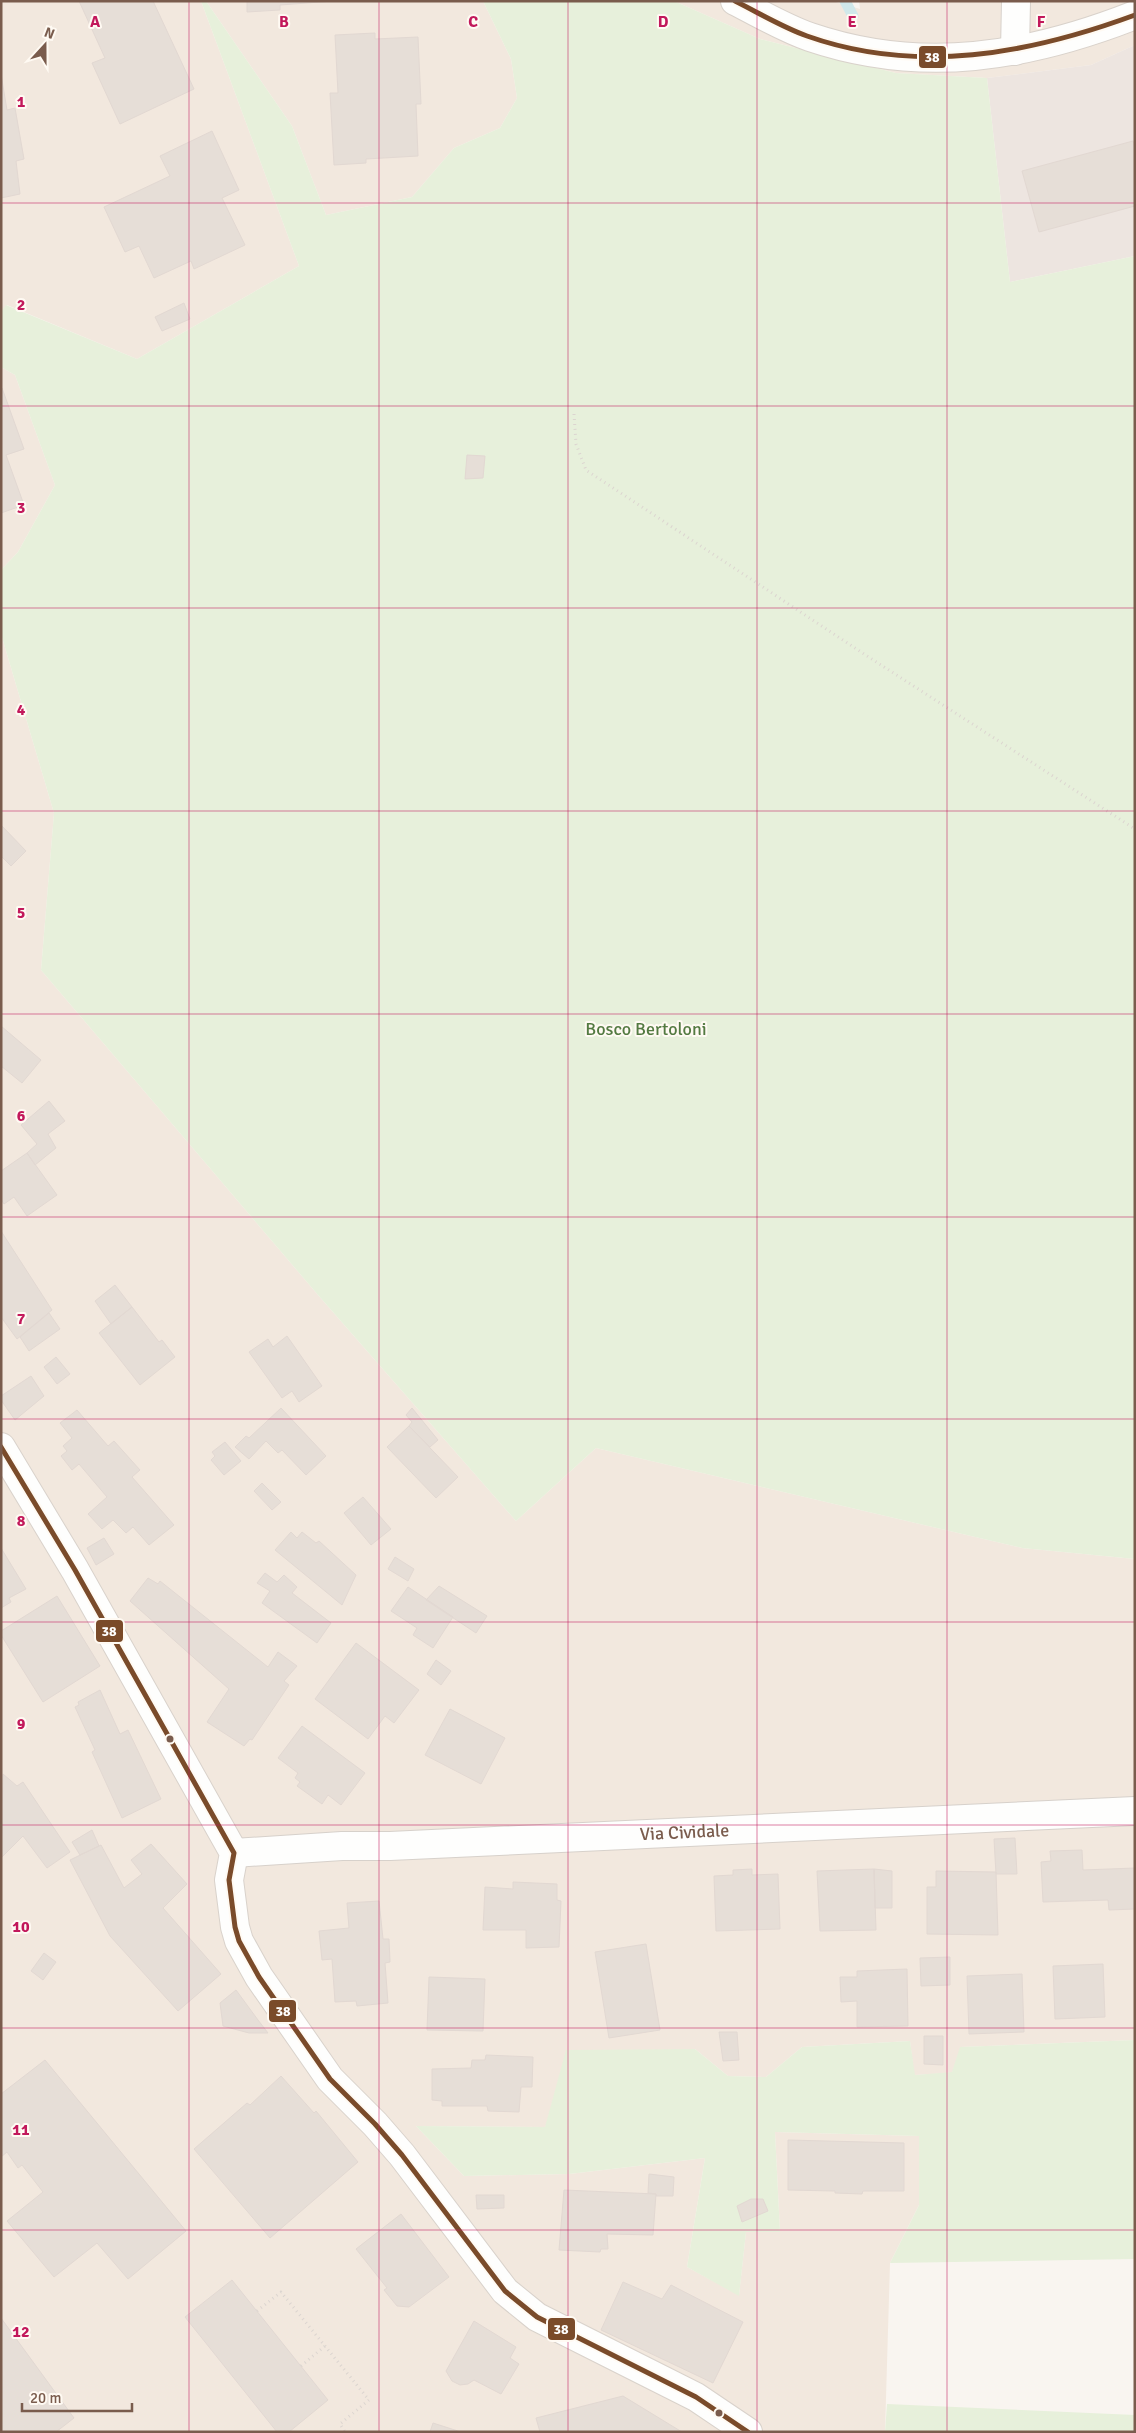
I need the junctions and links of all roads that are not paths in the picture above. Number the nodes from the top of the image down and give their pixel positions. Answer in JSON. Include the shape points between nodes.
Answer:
{"nodes":[{"id":1,"x":735,"y":1,"type":"edge"},
{"id":2,"x":1016,"y":1,"type":"edge"},
{"id":3,"x":1135,"y":14,"type":"edge"},
{"id":4,"x":1015,"y":51,"type":"junction"},
{"id":5,"x":1,"y":1447,"type":"edge"},
{"id":6,"x":1135,"y":1811,"type":"edge"},
{"id":7,"x":234,"y":1853,"type":"junction"},
{"id":8,"x":748,"y":2432,"type":"edge"}],
"edges":[{"from":1,"to":4,"type":"street","via":[[809,37],[863,52],[907,58],[962,58]]},
{"from":2,"to":4,"type":"street"},
{"from":3,"to":4,"type":"street","via":[[1105,26]]},
{"from":5,"to":7,"type":"street","via":[[76,1570]]},
{"from":6,"to":7,"type":"street","name":"Via Cividale"},
{"from":7,"to":8,"type":"street","via":[[229,1880],[235,1928],[239,1942],[259,1977],[330,2079],[402,2155],[505,2291],[538,2317],[696,2397]]}]}
